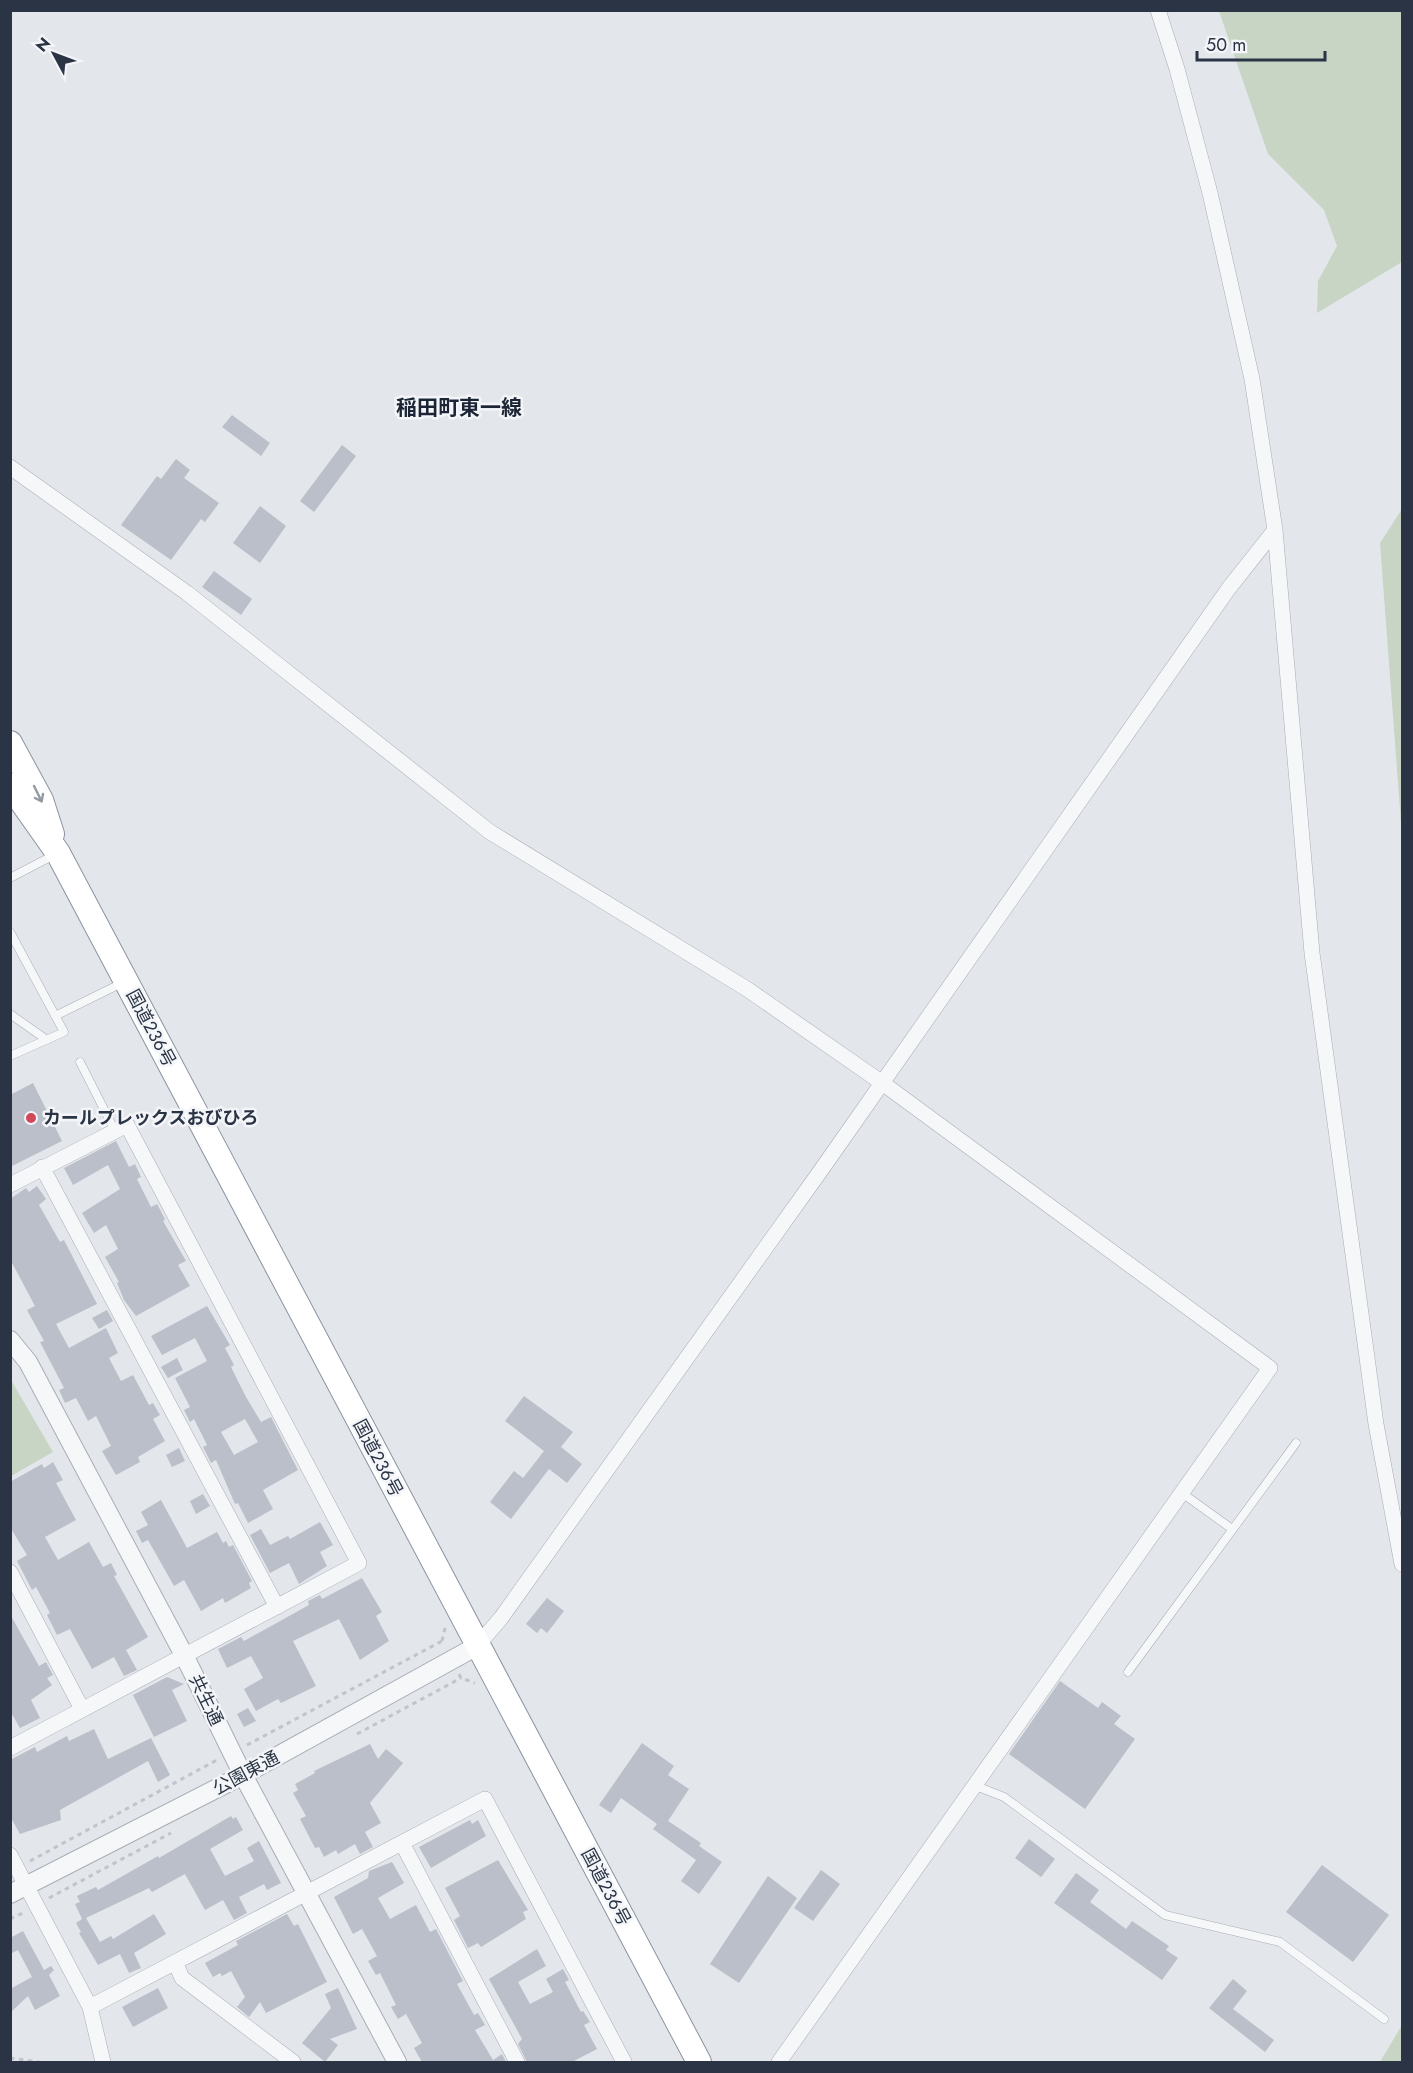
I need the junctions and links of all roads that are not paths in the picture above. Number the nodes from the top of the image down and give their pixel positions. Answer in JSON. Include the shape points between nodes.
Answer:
{"nodes":[{"id":1,"x":1158,"y":10,"type":"edge"},
{"id":2,"x":10,"y":467,"type":"edge"},
{"id":3,"x":1275,"y":530,"type":"junction"},
{"id":4,"x":10,"y":742,"type":"edge"},
{"id":5,"x":10,"y":785,"type":"edge"},
{"id":6,"x":58,"y":853,"type":"junction"},
{"id":7,"x":10,"y":878,"type":"edge"},
{"id":8,"x":10,"y":932,"type":"edge"},
{"id":9,"x":126,"y":981,"type":"junction"},
{"id":10,"x":10,"y":1014,"type":"edge"},
{"id":11,"x":55,"y":1016,"type":"junction"},
{"id":12,"x":47,"y":1040,"type":"junction"},
{"id":13,"x":10,"y":1056,"type":"edge"},
{"id":14,"x":80,"y":1062,"type":"dead end"},
{"id":15,"x":881,"y":1082,"type":"junction"},
{"id":16,"x":115,"y":1131,"type":"junction"},
{"id":17,"x":42,"y":1167,"type":"junction"},
{"id":18,"x":10,"y":1185,"type":"edge"},
{"id":19,"x":10,"y":1340,"type":"edge"},
{"id":20,"x":1296,"y":1443,"type":"dead end"},
{"id":21,"x":1182,"y":1493,"type":"junction"},
{"id":22,"x":1232,"y":1529,"type":"junction"},
{"id":23,"x":1402,"y":1564,"type":"edge"},
{"id":24,"x":10,"y":1572,"type":"edge"},
{"id":25,"x":277,"y":1607,"type":"junction"},
{"id":26,"x":477,"y":1646,"type":"junction"},
{"id":27,"x":184,"y":1656,"type":"junction"},
{"id":28,"x":1128,"y":1672,"type":"dead end"},
{"id":29,"x":82,"y":1708,"type":"junction"},
{"id":30,"x":10,"y":1748,"type":"edge"},
{"id":31,"x":243,"y":1775,"type":"junction"},
{"id":32,"x":976,"y":1786,"type":"junction"},
{"id":33,"x":402,"y":1843,"type":"junction"},
{"id":34,"x":10,"y":1855,"type":"edge"},
{"id":35,"x":18,"y":1890,"type":"edge"},
{"id":36,"x":308,"y":1893,"type":"junction"},
{"id":37,"x":175,"y":1962,"type":"junction"},
{"id":38,"x":90,"y":2007,"type":"junction"},
{"id":39,"x":1384,"y":2019,"type":"dead end"},
{"id":40,"x":103,"y":2062,"type":"edge"},
{"id":41,"x":293,"y":2062,"type":"edge"},
{"id":42,"x":398,"y":2062,"type":"edge"},
{"id":43,"x":518,"y":2062,"type":"edge"},
{"id":44,"x":624,"y":2062,"type":"edge"},
{"id":45,"x":699,"y":2062,"type":"edge"},
{"id":46,"x":779,"y":2062,"type":"edge"}],
"edges":[{"from":1,"to":3,"type":"street","via":[[1210,193],[1252,379]]},
{"from":2,"to":15,"type":"street","via":[[187,593],[490,832],[747,989]]},
{"from":3,"to":15,"type":"street","via":[[1229,588]]},
{"from":3,"to":23,"type":"street","via":[[1312,953],[1376,1424]]},
{"from":4,"to":6,"type":"highway","name":"国道236号","one_way":true,"via":[[41,800]]},
{"from":5,"to":6,"type":"highway","name":"国道236号"},
{"from":6,"to":7,"type":"lane"},
{"from":6,"to":9,"type":"highway","name":"国道236号"},
{"from":8,"to":11,"type":"lane"},
{"from":9,"to":11,"type":"lane"},
{"from":9,"to":26,"type":"highway","name":"国道236号"},
{"from":10,"to":12,"type":"lane"},
{"from":11,"to":12,"type":"lane","via":[[64,1032]]},
{"from":12,"to":13,"type":"lane"},
{"from":14,"to":16,"type":"lane"},
{"from":15,"to":21,"type":"street","via":[[1270,1368]]},
{"from":15,"to":26,"type":"street"},
{"from":16,"to":17,"type":"street"},
{"from":16,"to":25,"type":"street","via":[[127,1125],[359,1563]]},
{"from":17,"to":18,"type":"street"},
{"from":17,"to":25,"type":"street"},
{"from":19,"to":27,"type":"street","name":"共生通","via":[[28,1362]]},
{"from":20,"to":22,"type":"lane"},
{"from":21,"to":22,"type":"lane"},
{"from":21,"to":32,"type":"street"},
{"from":22,"to":28,"type":"lane"},
{"from":24,"to":29,"type":"street"},
{"from":25,"to":27,"type":"street"},
{"from":26,"to":31,"type":"street","name":"公園東通"},
{"from":26,"to":45,"type":"highway","name":"国道236号"},
{"from":27,"to":29,"type":"street"},
{"from":27,"to":31,"type":"street","name":"共生通"},
{"from":29,"to":30,"type":"street"},
{"from":31,"to":35,"type":"street","name":"公園東通"},
{"from":31,"to":36,"type":"street","name":"共生通"},
{"from":32,"to":39,"type":"lane","via":[[1005,1797],[1166,1915],[1280,1942]]},
{"from":32,"to":46,"type":"street"},
{"from":33,"to":36,"type":"street"},
{"from":33,"to":43,"type":"street"},
{"from":33,"to":44,"type":"street","via":[[485,1799]]},
{"from":34,"to":35,"type":"street"},
{"from":35,"to":38,"type":"street"},
{"from":36,"to":37,"type":"street"},
{"from":36,"to":42,"type":"street","name":"共生通"},
{"from":37,"to":38,"type":"street"},
{"from":37,"to":41,"type":"street","via":[[182,1978]]},
{"from":38,"to":40,"type":"street"}]}
